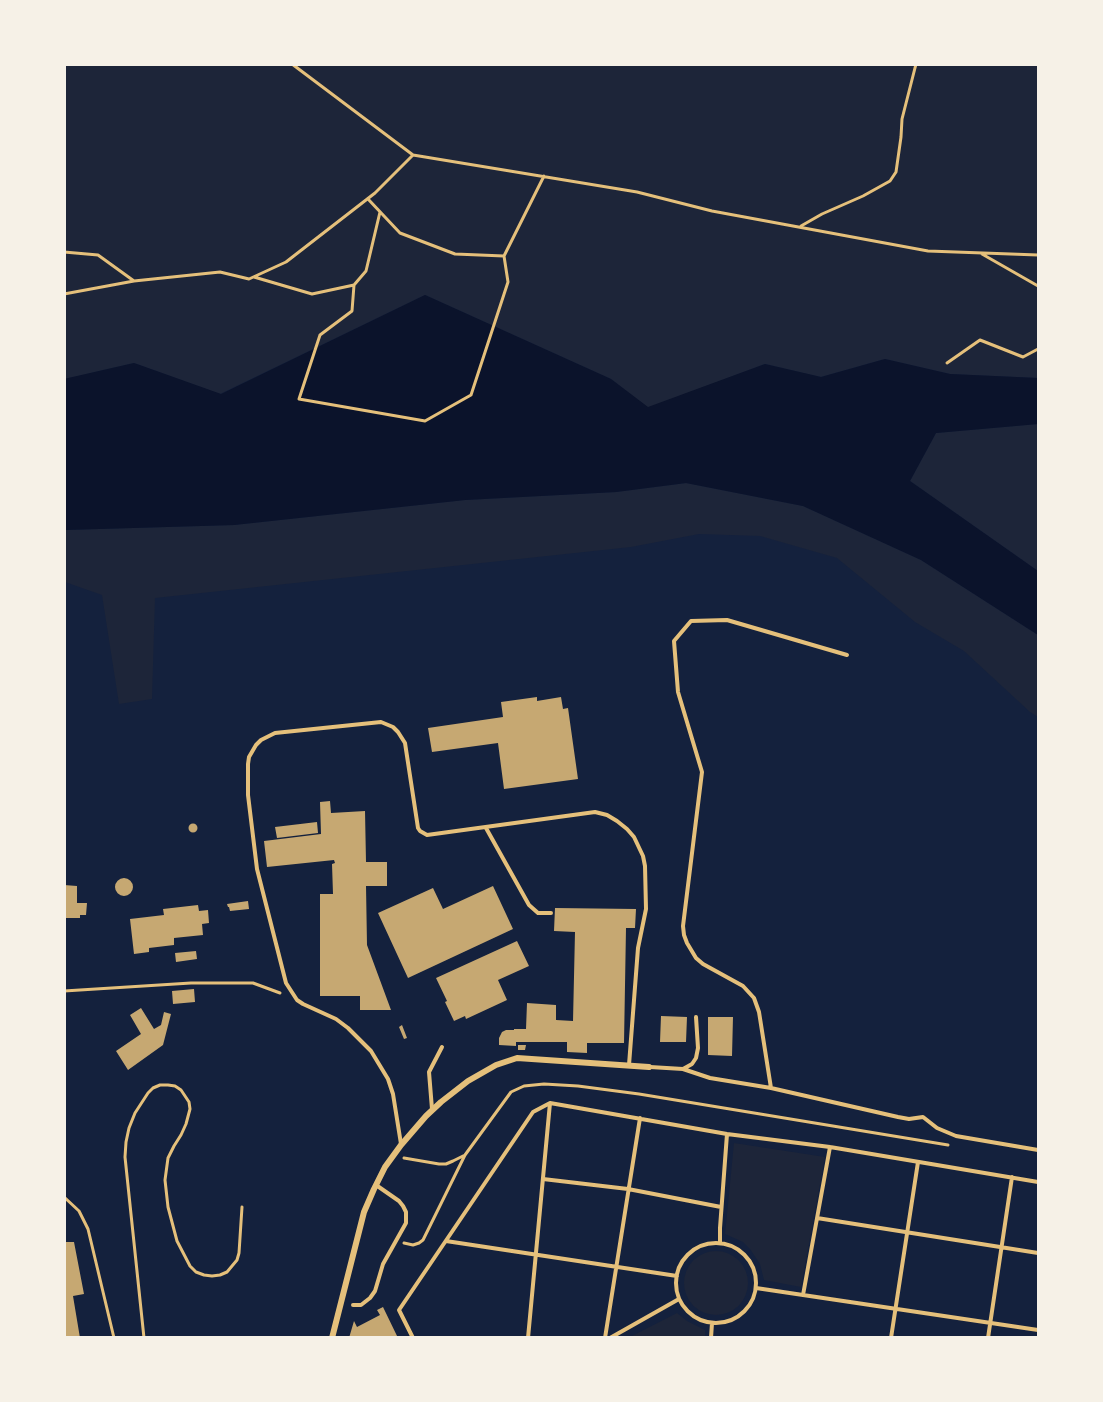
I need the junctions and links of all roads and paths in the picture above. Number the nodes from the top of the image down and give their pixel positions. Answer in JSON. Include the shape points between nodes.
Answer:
{"nodes":[{"id":1,"x":292,"y":64,"type":"edge"},
{"id":2,"x":916,"y":64,"type":"edge"},
{"id":3,"x":413,"y":155,"type":"junction"},
{"id":4,"x":544,"y":176,"type":"junction"},
{"id":5,"x":368,"y":199,"type":"junction"},
{"id":6,"x":380,"y":212,"type":"junction"},
{"id":7,"x":800,"y":227,"type":"junction"},
{"id":8,"x":64,"y":252,"type":"edge"},
{"id":9,"x":981,"y":253,"type":"junction"},
{"id":10,"x":1038,"y":255,"type":"edge"},
{"id":11,"x":504,"y":256,"type":"junction"},
{"id":12,"x":253,"y":277,"type":"junction"},
{"id":13,"x":134,"y":281,"type":"junction"},
{"id":14,"x":354,"y":285,"type":"junction"},
{"id":15,"x":1038,"y":286,"type":"edge"},
{"id":16,"x":64,"y":294,"type":"edge"},
{"id":17,"x":1038,"y":349,"type":"edge"},
{"id":18,"x":947,"y":363,"type":"dead end"},
{"id":19,"x":846,"y":656,"type":"dead end"},
{"id":20,"x":486,"y":828,"type":"junction"},
{"id":21,"x":551,"y":914,"type":"dead end"},
{"id":22,"x":64,"y":992,"type":"edge"},
{"id":23,"x":297,"y":1000,"type":"junction"},
{"id":24,"x":696,"y":1017,"type":"dead end"},
{"id":25,"x":442,"y":1047,"type":"dead end"},
{"id":26,"x":629,"y":1065,"type":"junction"},
{"id":27,"x":649,"y":1067,"type":"joint"},
{"id":28,"x":683,"y":1069,"type":"junction"},
{"id":29,"x":771,"y":1088,"type":"junction"},
{"id":30,"x":550,"y":1103,"type":"junction"},
{"id":31,"x":432,"y":1110,"type":"junction"},
{"id":32,"x":640,"y":1118,"type":"junction"},
{"id":33,"x":727,"y":1134,"type":"junction"},
{"id":34,"x":401,"y":1145,"type":"junction"},
{"id":35,"x":830,"y":1147,"type":"junction"},
{"id":36,"x":1038,"y":1150,"type":"edge"},
{"id":37,"x":465,"y":1155,"type":"dead end"},
{"id":38,"x":918,"y":1162,"type":"junction"},
{"id":39,"x":1012,"y":1177,"type":"junction"},
{"id":40,"x":543,"y":1179,"type":"junction"},
{"id":41,"x":1038,"y":1182,"type":"edge"},
{"id":42,"x":376,"y":1185,"type":"junction"},
{"id":43,"x":628,"y":1189,"type":"junction"},
{"id":44,"x":64,"y":1197,"type":"edge"},
{"id":45,"x":242,"y":1207,"type":"dead end"},
{"id":46,"x":722,"y":1207,"type":"junction"},
{"id":47,"x":817,"y":1218,"type":"junction"},
{"id":48,"x":907,"y":1232,"type":"junction"},
{"id":49,"x":397,"y":1239,"type":"junction"},
{"id":50,"x":446,"y":1241,"type":"junction"},
{"id":51,"x":720,"y":1242,"type":"junction"},
{"id":52,"x":1001,"y":1247,"type":"junction"},
{"id":53,"x":1038,"y":1253,"type":"edge"},
{"id":54,"x":536,"y":1255,"type":"junction"},
{"id":55,"x":616,"y":1266,"type":"junction"},
{"id":56,"x":676,"y":1276,"type":"junction"},
{"id":57,"x":756,"y":1288,"type":"junction"},
{"id":58,"x":803,"y":1295,"type":"junction"},
{"id":59,"x":679,"y":1299,"type":"junction"},
{"id":60,"x":353,"y":1305,"type":"dead end"},
{"id":61,"x":895,"y":1309,"type":"junction"},
{"id":62,"x":712,"y":1323,"type":"junction"},
{"id":63,"x":990,"y":1323,"type":"junction"},
{"id":64,"x":1038,"y":1330,"type":"edge"},
{"id":65,"x":114,"y":1338,"type":"edge"},
{"id":66,"x":144,"y":1338,"type":"edge"},
{"id":67,"x":332,"y":1338,"type":"edge"},
{"id":68,"x":413,"y":1338,"type":"edge"},
{"id":69,"x":528,"y":1338,"type":"edge"},
{"id":70,"x":605,"y":1338,"type":"edge"},
{"id":71,"x":610,"y":1338,"type":"edge"},
{"id":72,"x":711,"y":1338,"type":"edge"},
{"id":73,"x":891,"y":1338,"type":"edge"},
{"id":74,"x":988,"y":1338,"type":"edge"}],
"edges":[{"from":1,"to":3,"type":"path"},
{"from":2,"to":7,"type":"path","via":[[902,119],[896,172],[890,181]]},
{"from":3,"to":4,"type":"path"},
{"from":3,"to":5,"type":"path"},
{"from":4,"to":7,"type":"path"},
{"from":4,"to":11,"type":"path"},
{"from":5,"to":6,"type":"path"},
{"from":5,"to":12,"type":"path","via":[[286,262]]},
{"from":6,"to":11,"type":"path","via":[[400,233],[455,254]]},
{"from":6,"to":14,"type":"path","via":[[366,271]]},
{"from":7,"to":9,"type":"path","via":[[928,251]]},
{"from":8,"to":13,"type":"path","via":[[98,255]]},
{"from":9,"to":10,"type":"path"},
{"from":9,"to":15,"type":"path"},
{"from":11,"to":14,"type":"path","via":[[508,282],[471,395],[425,421],[299,399],[320,335],[352,311]]},
{"from":12,"to":13,"type":"path","via":[[220,272]]},
{"from":12,"to":14,"type":"path","via":[[312,294]]},
{"from":13,"to":16,"type":"path"},
{"from":17,"to":18,"type":"path","via":[[1023,357],[980,340]]},
{"from":19,"to":29,"type":"lane","via":[[728,620],[692,621],[674,641],[678,692],[702,772],[684,935],[696,958],[744,986],[754,998]]},
{"from":20,"to":21,"type":"lane","via":[[529,905],[538,913]]},
{"from":20,"to":23,"type":"lane","via":[[431,836],[420,831],[405,743],[387,724],[275,733],[261,740],[252,750],[248,764],[257,869],[286,983]]},
{"from":20,"to":26,"type":"lane","via":[[595,812],[617,821],[634,837],[645,866],[646,909]]},
{"from":22,"to":23,"type":"path","via":[[253,983]]},
{"from":23,"to":34,"type":"lane","via":[[336,1019],[371,1051],[393,1094]]},
{"from":24,"to":28,"type":"lane","via":[[696,1058]]},
{"from":25,"to":31,"type":"lane","via":[[429,1072]]},
{"from":26,"to":27,"type":"street"},
{"from":26,"to":31,"type":"street","via":[[517,1058],[468,1081]]},
{"from":27,"to":28,"type":"lane"},
{"from":28,"to":29,"type":"lane","via":[[710,1078]]},
{"from":29,"to":36,"type":"lane","via":[[898,1117],[923,1117],[956,1136]]},
{"from":30,"to":32,"type":"lane"},
{"from":30,"to":40,"type":"lane"},
{"from":30,"to":50,"type":"lane","via":[[533,1112]]},
{"from":31,"to":34,"type":"street"},
{"from":32,"to":33,"type":"lane"},
{"from":32,"to":43,"type":"lane"},
{"from":33,"to":35,"type":"lane"},
{"from":33,"to":46,"type":"lane"},
{"from":34,"to":42,"type":"street"},
{"from":35,"to":38,"type":"lane"},
{"from":35,"to":47,"type":"lane"},
{"from":37,"to":49,"type":"path","via":[[423,1240],[407,1245]]},
{"from":38,"to":39,"type":"lane"},
{"from":38,"to":48,"type":"lane"},
{"from":39,"to":41,"type":"lane"},
{"from":39,"to":52,"type":"lane"},
{"from":40,"to":43,"type":"lane"},
{"from":40,"to":54,"type":"lane"},
{"from":42,"to":49,"type":"lane","via":[[399,1201],[406,1212],[406,1223]]},
{"from":42,"to":67,"type":"street","via":[[364,1212]]},
{"from":43,"to":46,"type":"lane"},
{"from":43,"to":55,"type":"lane"},
{"from":44,"to":65,"type":"path","via":[[79,1211],[88,1229]]},
{"from":45,"to":66,"type":"path","via":[[237,1260],[220,1275],[196,1272],[177,1241],[165,1180],[168,1158],[186,1124],[189,1102],[174,1086],[153,1088],[132,1120],[125,1157]]},
{"from":46,"to":51,"type":"lane"},
{"from":47,"to":48,"type":"lane"},
{"from":47,"to":58,"type":"lane"},
{"from":48,"to":52,"type":"lane"},
{"from":48,"to":61,"type":"lane"},
{"from":49,"to":60,"type":"lane","via":[[383,1264],[375,1291],[361,1305]]},
{"from":50,"to":54,"type":"lane"},
{"from":50,"to":68,"type":"lane","via":[[399,1310]]},
{"from":51,"to":56,"type":"lane","via":[[702,1245],[687,1254]]},
{"from":51,"to":57,"type":"lane","via":[[732,1245],[750,1261]]},
{"from":52,"to":53,"type":"lane"},
{"from":52,"to":63,"type":"lane"},
{"from":54,"to":55,"type":"lane"},
{"from":54,"to":69,"type":"lane"},
{"from":55,"to":56,"type":"lane"},
{"from":55,"to":70,"type":"lane"},
{"from":56,"to":59,"type":"lane"},
{"from":57,"to":58,"type":"lane"},
{"from":57,"to":62,"type":"lane","via":[[755,1296],[741,1315]]},
{"from":58,"to":61,"type":"lane"},
{"from":59,"to":62,"type":"lane","via":[[695,1317]]},
{"from":59,"to":71,"type":"lane"},
{"from":61,"to":63,"type":"lane"},
{"from":61,"to":73,"type":"lane"},
{"from":62,"to":72,"type":"lane"},
{"from":63,"to":64,"type":"lane"},
{"from":63,"to":74,"type":"lane"}]}
